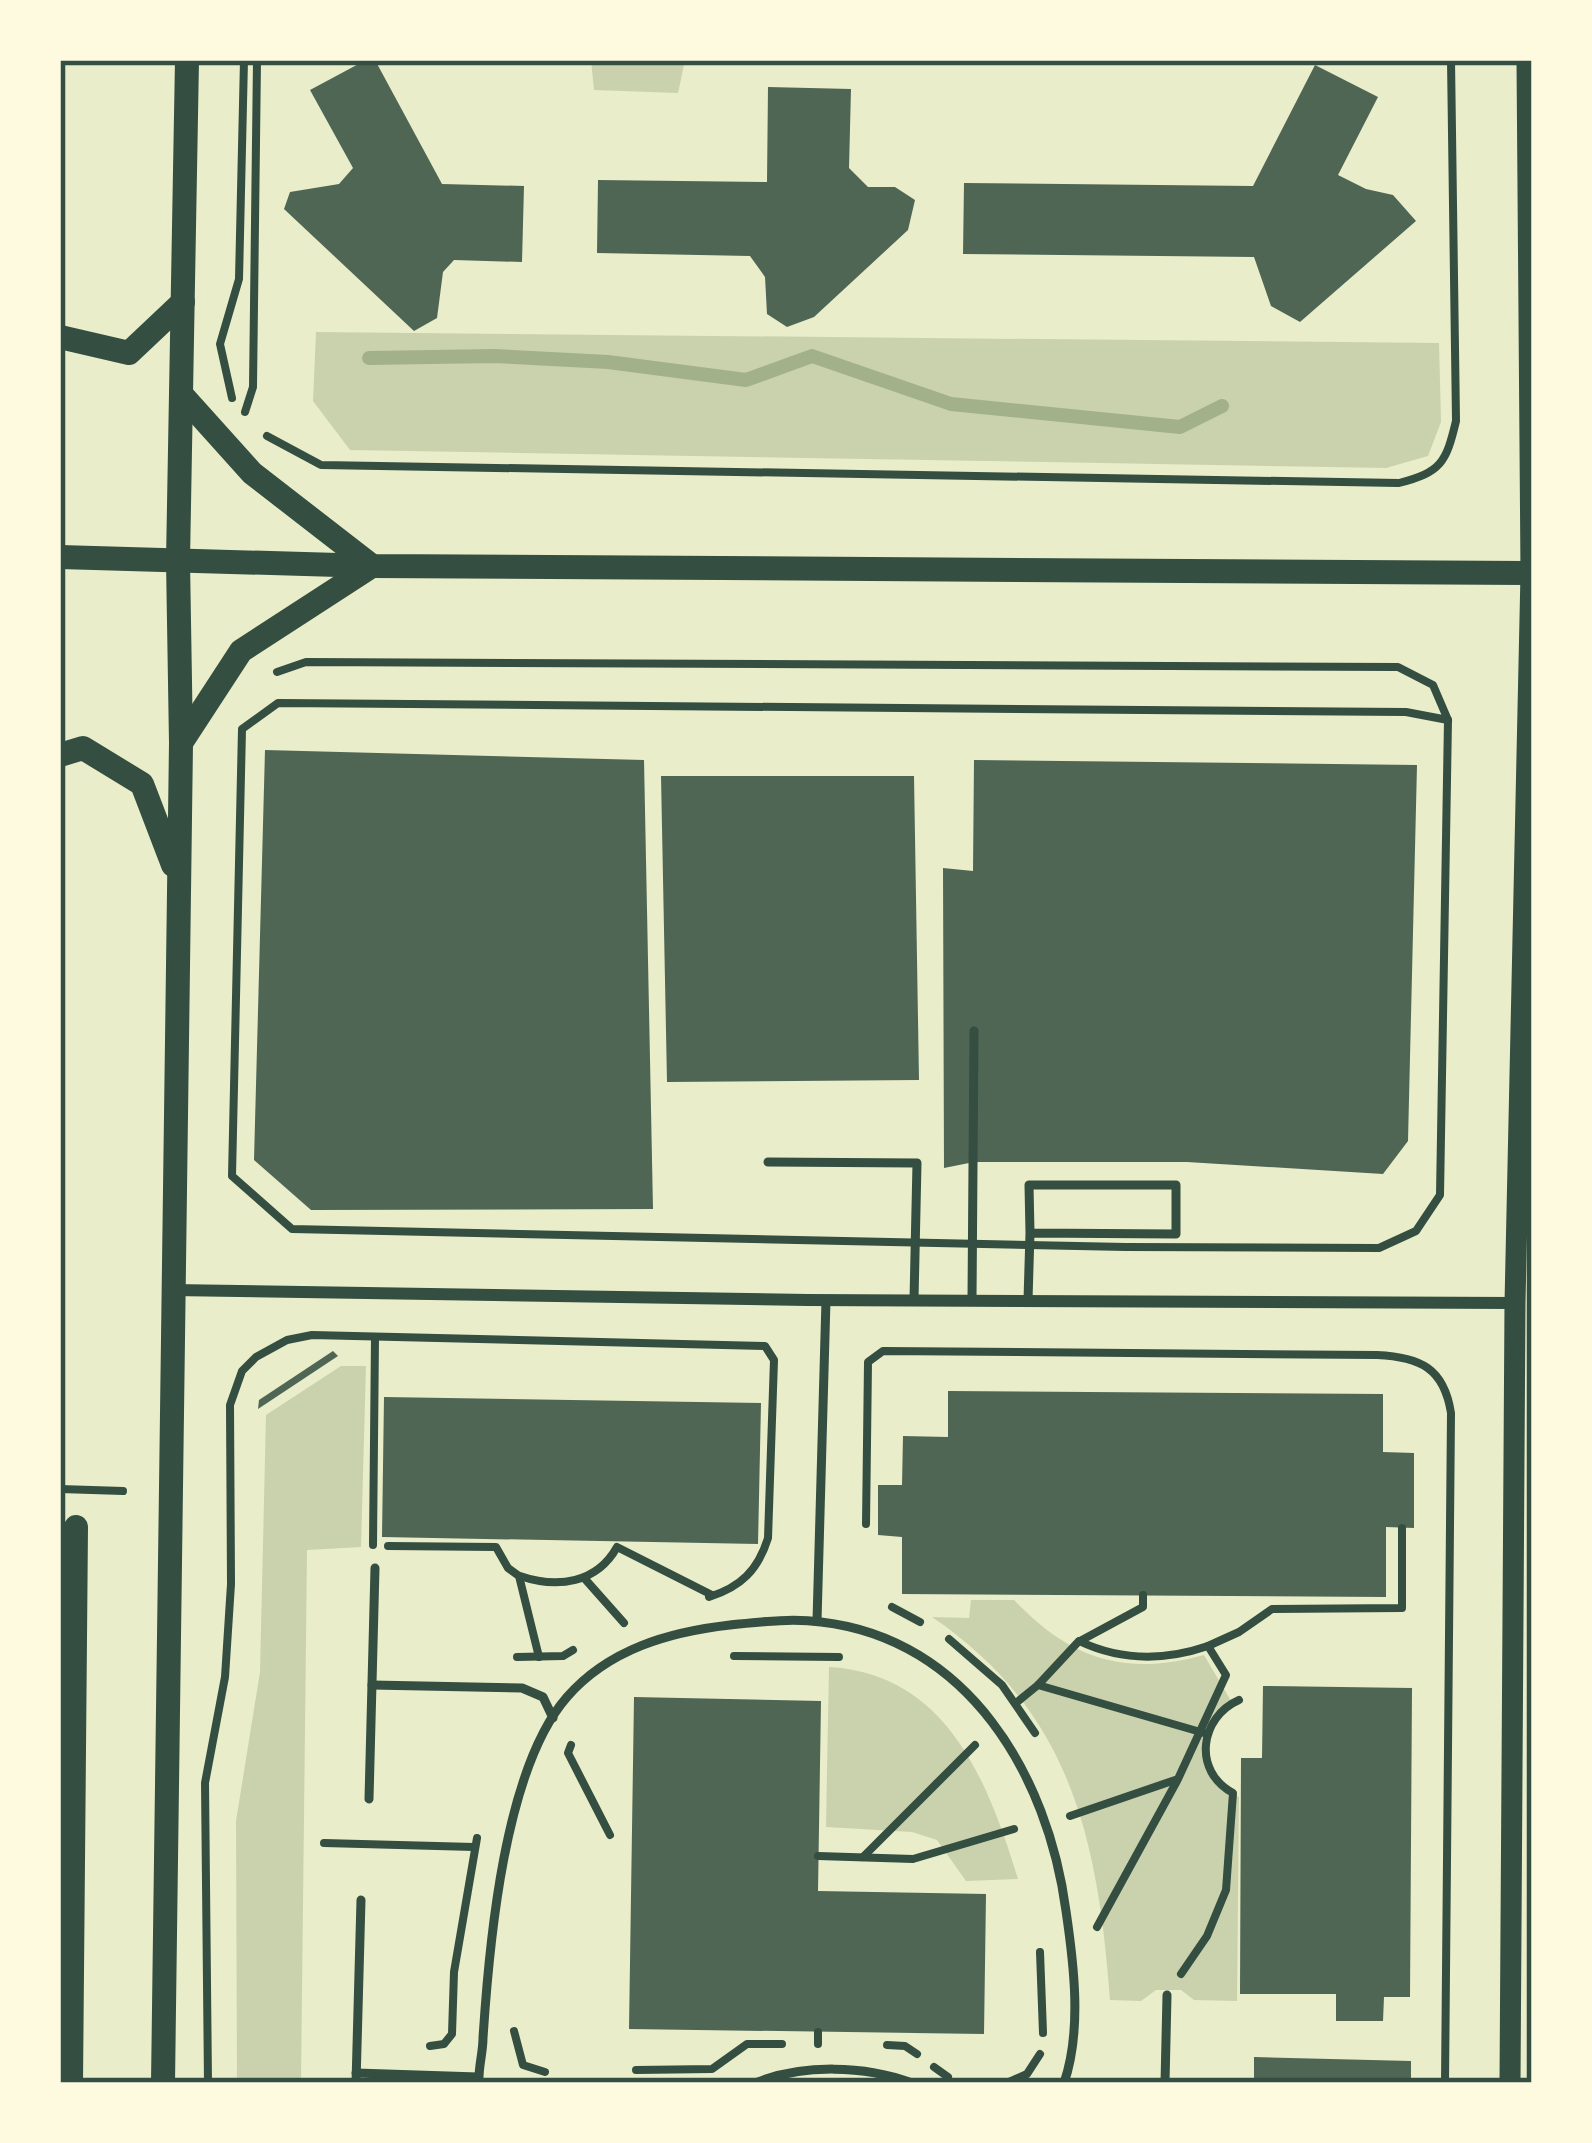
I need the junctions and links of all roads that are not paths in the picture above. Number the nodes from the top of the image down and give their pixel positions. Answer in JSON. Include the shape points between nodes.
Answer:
{"nodes":[{"id":1,"x":188,"y":60,"type":"edge"},
{"id":2,"x":1527,"y":60,"type":"edge"},
{"id":3,"x":183,"y":302,"type":"junction"},
{"id":4,"x":60,"y":337,"type":"edge"},
{"id":5,"x":181,"y":394,"type":"junction"},
{"id":6,"x":70,"y":557,"type":"edge"},
{"id":7,"x":178,"y":561,"type":"junction"},
{"id":8,"x":372,"y":566,"type":"junction"},
{"id":9,"x":1532,"y":573,"type":"edge"},
{"id":10,"x":181,"y":743,"type":"junction"},
{"id":11,"x":60,"y":755,"type":"edge"},
{"id":12,"x":178,"y":878,"type":"junction"},
{"id":13,"x":974,"y":1031,"type":"dead end"},
{"id":14,"x":768,"y":1162,"type":"dead end"},
{"id":15,"x":1030,"y":1233,"type":"junction"},
{"id":16,"x":171,"y":1290,"type":"junction"},
{"id":17,"x":826,"y":1300,"type":"junction"},
{"id":18,"x":914,"y":1300,"type":"junction"},
{"id":19,"x":972,"y":1300,"type":"junction"},
{"id":20,"x":1028,"y":1300,"type":"junction"},
{"id":21,"x":1515,"y":1303,"type":"junction"},
{"id":22,"x":76,"y":1527,"type":"dead end"},
{"id":23,"x":375,"y":1568,"type":"dead end"},
{"id":24,"x":817,"y":1621,"type":"junction"},
{"id":25,"x":372,"y":1684,"type":"junction"},
{"id":26,"x":553,"y":1718,"type":"junction"},
{"id":27,"x":369,"y":1799,"type":"dead end"},
{"id":28,"x":361,"y":1900,"type":"dead end"},
{"id":29,"x":1167,"y":1995,"type":"road end"},
{"id":30,"x":356,"y":2078,"type":"edge"},
{"id":31,"x":478,"y":2080,"type":"edge"},
{"id":32,"x":71,"y":2083,"type":"edge"},
{"id":33,"x":163,"y":2083,"type":"edge"},
{"id":34,"x":754,"y":2083,"type":"edge"},
{"id":35,"x":912,"y":2083,"type":"edge"},
{"id":36,"x":1064,"y":2083,"type":"edge"},
{"id":37,"x":1165,"y":2083,"type":"edge"},
{"id":38,"x":1510,"y":2083,"type":"edge"}],
"edges":[{"from":1,"to":3,"type":"main road"},
{"from":2,"to":9,"type":"street"},
{"from":3,"to":4,"type":"main road","via":[[129,353]]},
{"from":3,"to":5,"type":"main road"},
{"from":5,"to":7,"type":"main road"},
{"from":5,"to":8,"type":"main road","via":[[252,473]]},
{"from":6,"to":7,"type":"main road"},
{"from":7,"to":8,"type":"main road"},
{"from":7,"to":10,"type":"main road"},
{"from":8,"to":9,"type":"main road"},
{"from":8,"to":10,"type":"main road","via":[[241,651]]},
{"from":9,"to":21,"type":"street"},
{"from":10,"to":12,"type":"main road"},
{"from":11,"to":12,"type":"main road","via":[[83,748],[142,784]]},
{"from":12,"to":16,"type":"main road"},
{"from":13,"to":19,"type":"lane"},
{"from":14,"to":18,"type":"lane","via":[[917,1163]]},
{"from":15,"to":15,"type":"lane","via":[[1177,1234],[1176,1185],[1029,1185]]},
{"from":15,"to":20,"type":"lane"},
{"from":16,"to":17,"type":"street"},
{"from":16,"to":33,"type":"main road"},
{"from":17,"to":18,"type":"street"},
{"from":17,"to":24,"type":"lane"},
{"from":18,"to":19,"type":"street"},
{"from":19,"to":20,"type":"street"},
{"from":20,"to":21,"type":"street"},
{"from":21,"to":38,"type":"street"},
{"from":22,"to":32,"type":"main road"},
{"from":23,"to":25,"type":"lane"},
{"from":24,"to":26,"type":"lane","via":[[719,1626],[650,1641],[593,1673]]},
{"from":24,"to":36,"type":"lane","via":[[885,1638],[934,1664],[985,1709],[1014,1752],[1064,1897],[1073,2003]]},
{"from":25,"to":26,"type":"lane","via":[[522,1688],[543,1697]]},
{"from":25,"to":27,"type":"lane"},
{"from":26,"to":31,"type":"lane","via":[[506,1847]]},
{"from":28,"to":30,"type":"lane"},
{"from":29,"to":37,"type":"lane"},
{"from":30,"to":31,"type":"lane"},
{"from":34,"to":35,"type":"lane","via":[[841,2070]]}]}
